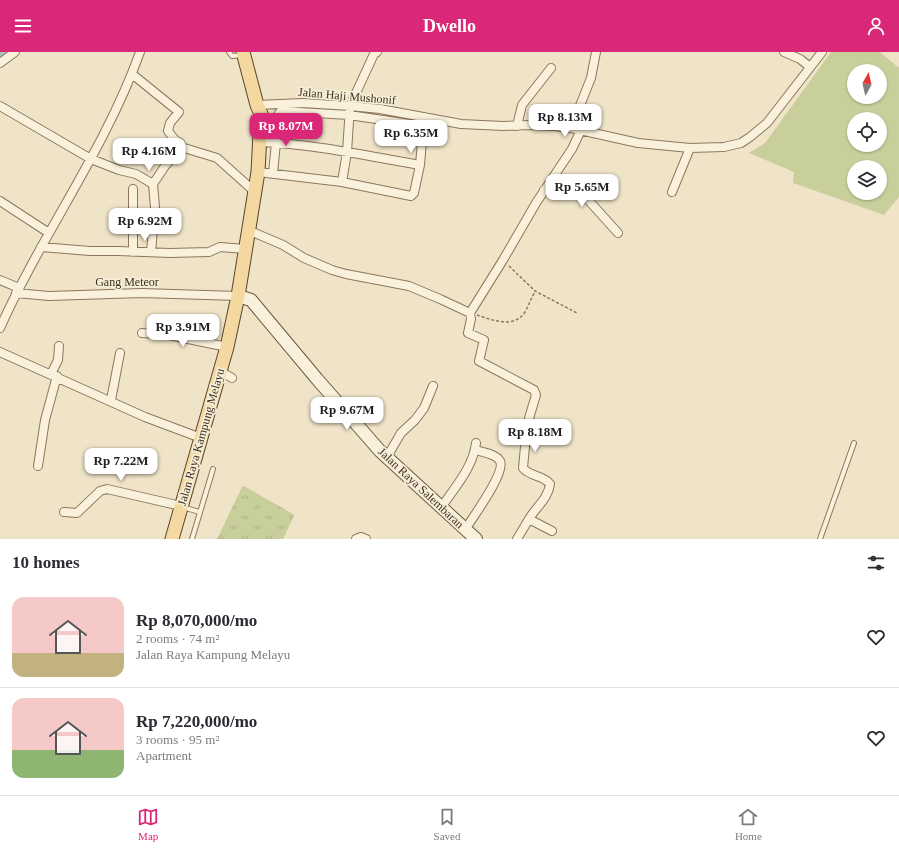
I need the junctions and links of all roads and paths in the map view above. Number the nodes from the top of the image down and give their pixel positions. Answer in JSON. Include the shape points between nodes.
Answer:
{"nodes":[{"id":1,"x":15,"y":52,"type":"edge"},
{"id":2,"x":140,"y":52,"type":"edge"},
{"id":3,"x":229,"y":52,"type":"edge"},
{"id":4,"x":377,"y":52,"type":"edge"},
{"id":5,"x":596,"y":52,"type":"edge"},
{"id":6,"x":784,"y":52,"type":"edge"},
{"id":7,"x":822,"y":52,"type":"edge"},
{"id":8,"x":243,"y":54,"type":"edge"},
{"id":9,"x":0,"y":63,"type":"edge"},
{"id":10,"x":551,"y":68,"type":"dead end"},
{"id":11,"x":810,"y":68,"type":"junction"},
{"id":12,"x":132,"y":74,"type":"junction"},
{"id":13,"x":257,"y":105,"type":"junction"},
{"id":14,"x":0,"y":106,"type":"edge"},
{"id":15,"x":350,"y":106,"type":"junction"},
{"id":16,"x":349,"y":115,"type":"junction"},
{"id":17,"x":424,"y":117,"type":"junction"},
{"id":18,"x":423,"y":126,"type":"junction"},
{"id":19,"x":517,"y":126,"type":"junction"},
{"id":20,"x":571,"y":128,"type":"junction"},
{"id":21,"x":581,"y":130,"type":"junction"},
{"id":22,"x":260,"y":142,"type":"junction"},
{"id":23,"x":276,"y":142,"type":"junction"},
{"id":24,"x":181,"y":146,"type":"junction"},
{"id":25,"x":690,"y":148,"type":"junction"},
{"id":26,"x":348,"y":152,"type":"junction"},
{"id":27,"x":92,"y":159,"type":"junction"},
{"id":28,"x":420,"y":165,"type":"junction"},
{"id":29,"x":258,"y":172,"type":"junction"},
{"id":30,"x":273,"y":173,"type":"junction"},
{"id":31,"x":342,"y":182,"type":"junction"},
{"id":32,"x":154,"y":184,"type":"junction"},
{"id":33,"x":133,"y":190,"type":"dead end"},
{"id":34,"x":544,"y":190,"type":"junction"},
{"id":35,"x":255,"y":192,"type":"junction"},
{"id":36,"x":672,"y":192,"type":"dead end"},
{"id":37,"x":0,"y":202,"type":"edge"},
{"id":38,"x":248,"y":230,"type":"junction"},
{"id":39,"x":49,"y":233,"type":"junction"},
{"id":40,"x":618,"y":233,"type":"dead end"},
{"id":41,"x":41,"y":246,"type":"junction"},
{"id":42,"x":246,"y":249,"type":"junction"},
{"id":43,"x":133,"y":252,"type":"junction"},
{"id":44,"x":151,"y":252,"type":"junction"},
{"id":45,"x":503,"y":260,"type":"junction"},
{"id":46,"x":0,"y":280,"type":"edge"},
{"id":47,"x":17,"y":291,"type":"junction"},
{"id":48,"x":535,"y":291,"type":"junction"},
{"id":49,"x":238,"y":296,"type":"junction"},
{"id":50,"x":577,"y":312,"type":"dead end"},
{"id":51,"x":470,"y":313,"type":"junction"},
{"id":52,"x":0,"y":328,"type":"edge"},
{"id":53,"x":142,"y":333,"type":"dead end"},
{"id":54,"x":59,"y":346,"type":"dead end"},
{"id":55,"x":227,"y":347,"type":"junction"},
{"id":56,"x":0,"y":352,"type":"edge"},
{"id":57,"x":120,"y":353,"type":"dead end"},
{"id":58,"x":220,"y":371,"type":"junction"},
{"id":59,"x":54,"y":375,"type":"junction"},
{"id":60,"x":232,"y":378,"type":"dead end"},
{"id":61,"x":433,"y":386,"type":"dead end"},
{"id":62,"x":111,"y":400,"type":"junction"},
{"id":63,"x":201,"y":438,"type":"junction"},
{"id":64,"x":854,"y":443,"type":"dead end"},
{"id":65,"x":387,"y":457,"type":"junction"},
{"id":66,"x":38,"y":466,"type":"dead end"},
{"id":67,"x":212,"y":469,"type":"dead end"},
{"id":68,"x":181,"y":506,"type":"junction"},
{"id":69,"x":440,"y":508,"type":"junction"},
{"id":70,"x":64,"y":512,"type":"dead end"},
{"id":71,"x":199,"y":512,"type":"junction"},
{"id":72,"x":529,"y":519,"type":"junction"},
{"id":73,"x":465,"y":530,"type":"junction"},
{"id":74,"x":552,"y":531,"type":"dead end"},
{"id":75,"x":172,"y":539,"type":"edge"},
{"id":76,"x":192,"y":539,"type":"edge"},
{"id":77,"x":356,"y":539,"type":"edge"},
{"id":78,"x":366,"y":539,"type":"edge"},
{"id":79,"x":476,"y":539,"type":"edge"},
{"id":80,"x":517,"y":539,"type":"edge"},
{"id":81,"x":820,"y":539,"type":"edge"}],
"edges":[{"from":1,"to":9,"type":"street"},
{"from":2,"to":12,"type":"street"},
{"from":3,"to":8,"type":"lane","via":[[232,56]]},
{"from":4,"to":15,"type":"street"},
{"from":5,"to":20,"type":"street","via":[[591,78]]},
{"from":6,"to":11,"type":"street","via":[[800,59]]},
{"from":7,"to":11,"type":"street","name":"Jalan Haji Mushonif"},
{"from":8,"to":13,"type":"main road","name":"Jalan Raya Kampung Melayu"},
{"from":10,"to":19,"type":"street","via":[[522,105]]},
{"from":11,"to":25,"type":"street","name":"Jalan Haji Mushonif","via":[[767,123],[741,143],[724,147]]},
{"from":12,"to":24,"type":"street","via":[[179,112],[168,131]]},
{"from":12,"to":27,"type":"street"},
{"from":13,"to":15,"type":"street","name":"Jalan Haji Mushonif","via":[[303,102]]},
{"from":13,"to":22,"type":"main road","name":"Jalan Raya Kampung Melayu","via":[[261,114]]},
{"from":14,"to":27,"type":"street"},
{"from":15,"to":16,"type":"street"},
{"from":15,"to":17,"type":"street","name":"Jalan Haji Mushonif"},
{"from":16,"to":18,"type":"street"},
{"from":16,"to":23,"type":"street","via":[[281,111]]},
{"from":16,"to":26,"type":"street"},
{"from":17,"to":18,"type":"street"},
{"from":17,"to":19,"type":"street","name":"Jalan Haji Mushonif","via":[[461,124]]},
{"from":18,"to":28,"type":"street"},
{"from":19,"to":20,"type":"street","name":"Jalan Haji Mushonif"},
{"from":20,"to":21,"type":"street","name":"Jalan Haji Mushonif"},
{"from":21,"to":25,"type":"street","name":"Jalan Haji Mushonif","via":[[638,143]]},
{"from":21,"to":34,"type":"street","via":[[572,149]]},
{"from":22,"to":23,"type":"street"},
{"from":22,"to":29,"type":"main road","name":"Jalan Raya Kampung Melayu"},
{"from":23,"to":26,"type":"street"},
{"from":23,"to":30,"type":"street"},
{"from":24,"to":32,"type":"street"},
{"from":24,"to":35,"type":"street","via":[[217,158]]},
{"from":25,"to":36,"type":"street"},
{"from":26,"to":28,"type":"street"},
{"from":26,"to":31,"type":"street"},
{"from":27,"to":32,"type":"street","via":[[136,174]]},
{"from":27,"to":39,"type":"street"},
{"from":28,"to":31,"type":"street","via":[[414,194],[411,196]]},
{"from":29,"to":30,"type":"street"},
{"from":29,"to":35,"type":"main road","name":"Jalan Raya Kampung Melayu"},
{"from":30,"to":31,"type":"street"},
{"from":32,"to":44,"type":"street","via":[[155,207]]},
{"from":33,"to":43,"type":"street"},
{"from":34,"to":40,"type":"street","via":[[581,192]]},
{"from":34,"to":45,"type":"street"},
{"from":35,"to":38,"type":"main road","name":"Jalan Raya Kampung Melayu"},
{"from":37,"to":39,"type":"street"},
{"from":38,"to":42,"type":"main road","name":"Jalan Raya Kampung Melayu"},
{"from":38,"to":51,"type":"street","via":[[332,270],[409,286]]},
{"from":39,"to":41,"type":"street"},
{"from":41,"to":43,"type":"street"},
{"from":41,"to":47,"type":"street"},
{"from":42,"to":44,"type":"street","via":[[220,247],[209,252]]},
{"from":42,"to":49,"type":"main road","name":"Jalan Raya Kampung Melayu"},
{"from":43,"to":44,"type":"street"},
{"from":45,"to":48,"type":"path"},
{"from":45,"to":51,"type":"street"},
{"from":46,"to":47,"type":"street","name":"Gang Meteor"},
{"from":47,"to":49,"type":"street","name":"Gang Meteor","via":[[49,296],[142,293]]},
{"from":47,"to":52,"type":"street"},
{"from":48,"to":50,"type":"path"},
{"from":48,"to":51,"type":"path","via":[[524,312],[513,321],[495,321]]},
{"from":49,"to":55,"type":"main road","name":"Jalan Raya Kampung Melayu"},
{"from":49,"to":65,"type":"main road","name":"Jalan Raya Salembaran","via":[[251,300]]},
{"from":51,"to":72,"type":"street","via":[[468,333],[484,340],[479,362],[534,390],[536,395],[527,425],[523,468],[550,484],[548,492]]},
{"from":53,"to":55,"type":"street","via":[[169,335]]},
{"from":54,"to":59,"type":"street"},
{"from":55,"to":58,"type":"main road","name":"Jalan Raya Kampung Melayu"},
{"from":56,"to":59,"type":"street"},
{"from":57,"to":62,"type":"street"},
{"from":58,"to":60,"type":"street"},
{"from":58,"to":63,"type":"main road","name":"Jalan Raya Kampung Melayu"},
{"from":59,"to":62,"type":"street"},
{"from":59,"to":66,"type":"street"},
{"from":61,"to":65,"type":"street","via":[[424,408],[397,438]]},
{"from":62,"to":63,"type":"street"},
{"from":63,"to":68,"type":"main road","name":"Jalan Raya Kampung Melayu"},
{"from":64,"to":81,"type":"lane"},
{"from":65,"to":69,"type":"main road","name":"Jalan Raya Salembaran"},
{"from":67,"to":71,"type":"lane"},
{"from":68,"to":70,"type":"street","via":[[107,489],[76,513]]},
{"from":68,"to":71,"type":"lane"},
{"from":68,"to":75,"type":"main road","name":"Jalan Raya Kampung Melayu"},
{"from":69,"to":73,"type":"main road","name":"Jalan Raya Salembaran"},
{"from":69,"to":73,"type":"street","via":[[468,468],[476,447],[500,460],[501,465],[493,487]]},
{"from":71,"to":76,"type":"lane"},
{"from":72,"to":74,"type":"street"},
{"from":72,"to":80,"type":"street"},
{"from":73,"to":79,"type":"main road","name":"Jalan Raya Salembaran"},
{"from":77,"to":78,"type":"street"}]}
